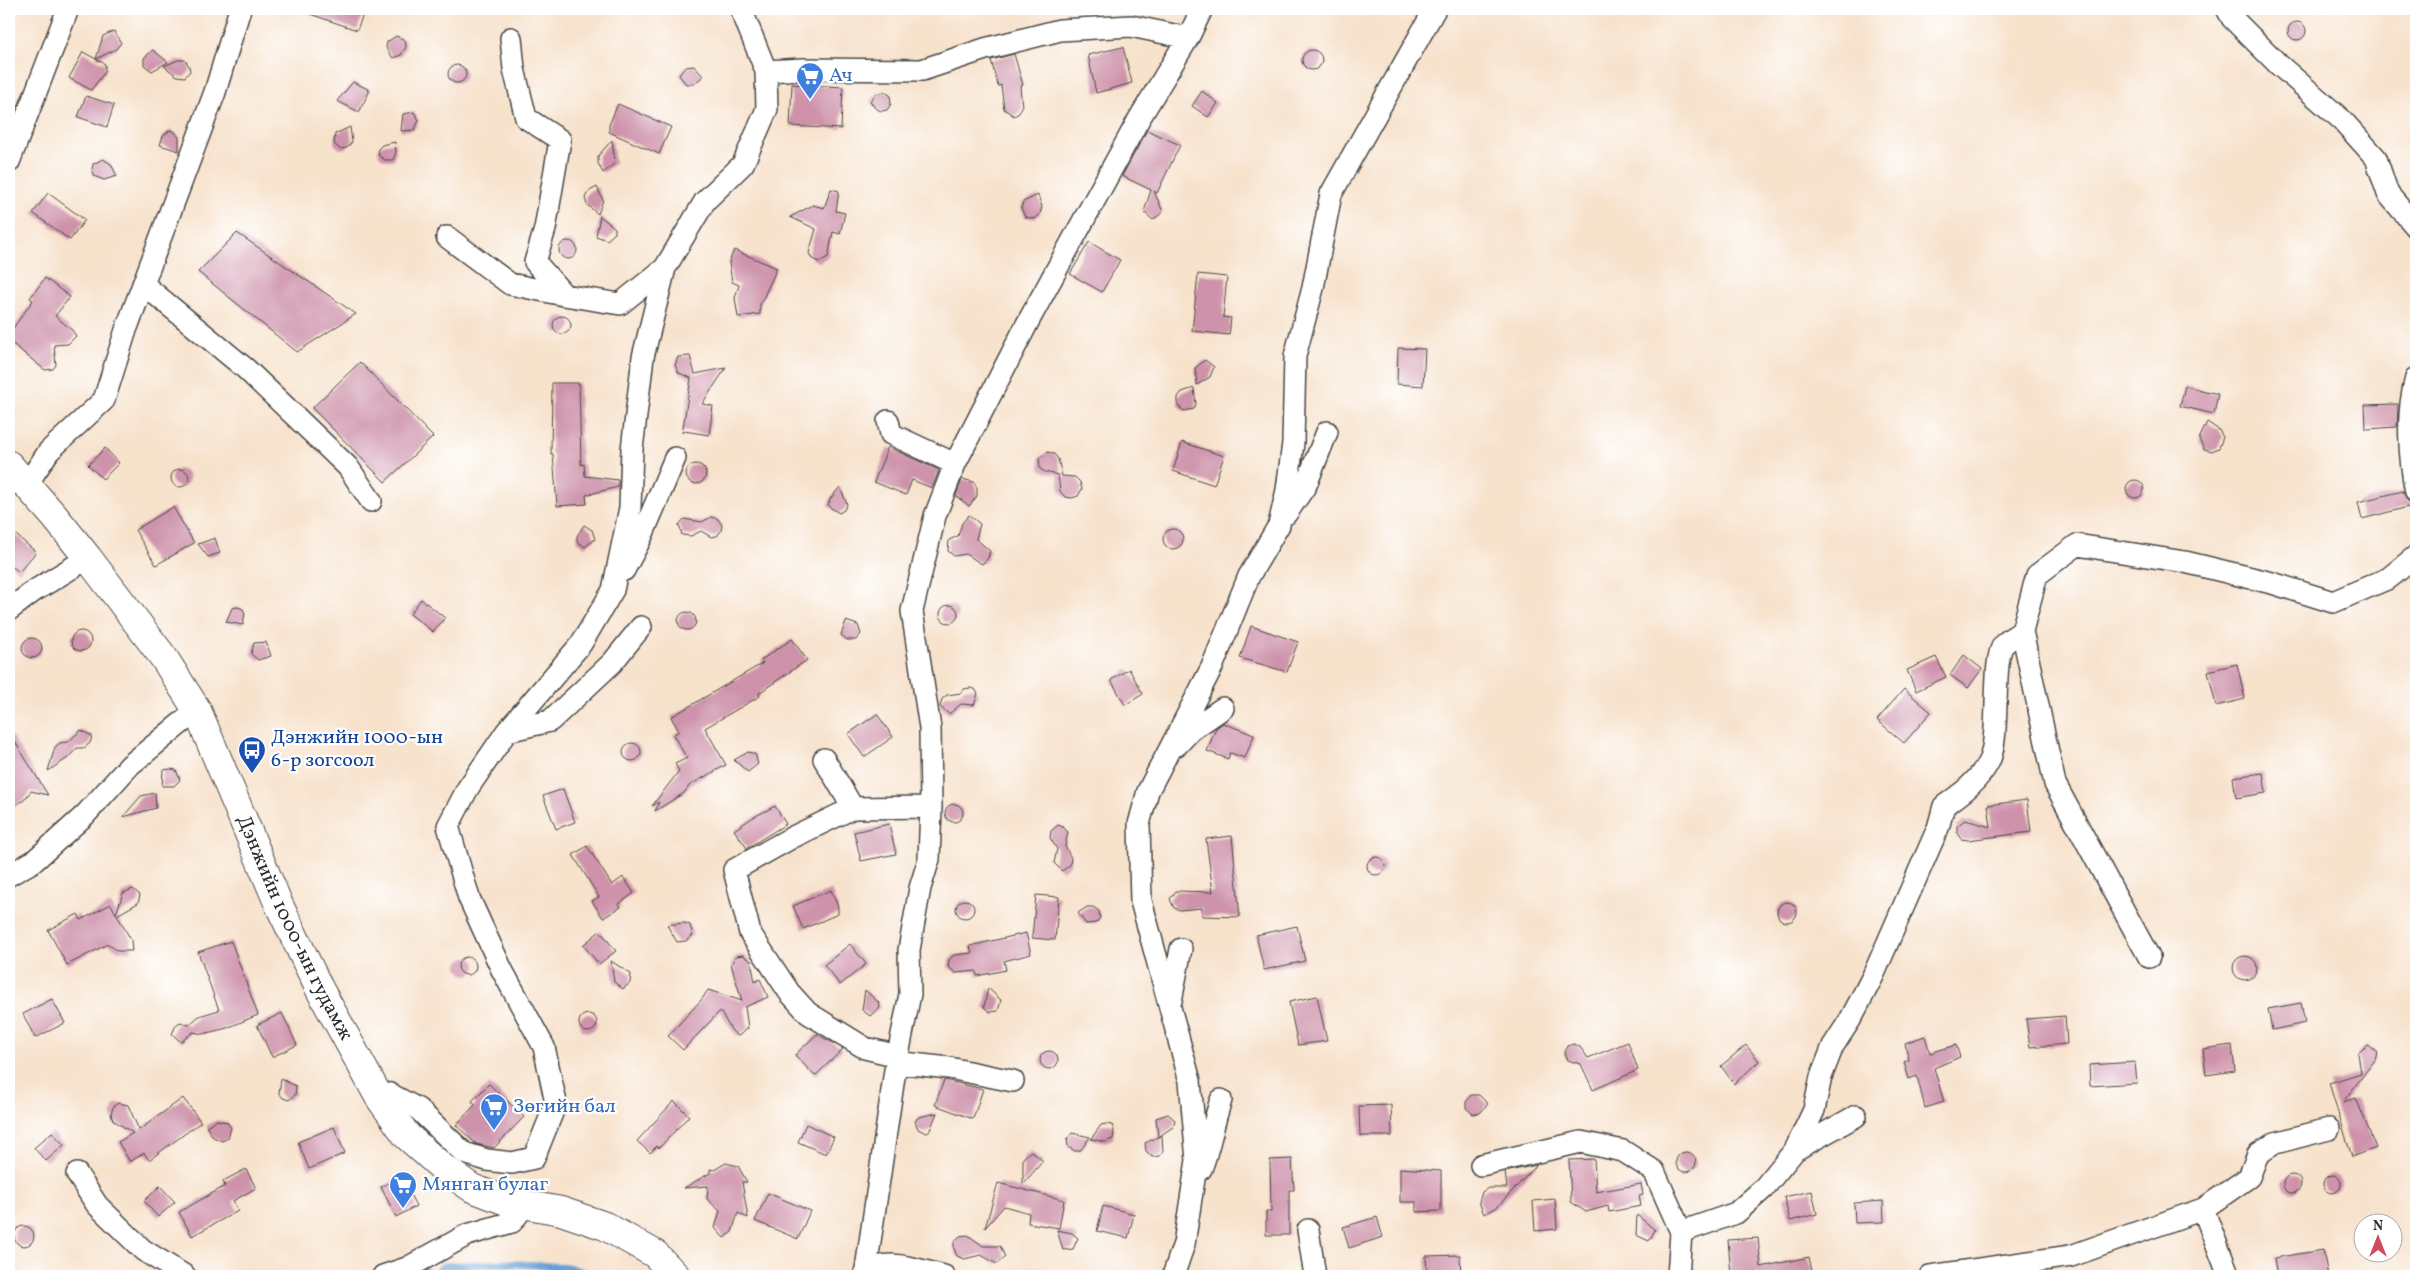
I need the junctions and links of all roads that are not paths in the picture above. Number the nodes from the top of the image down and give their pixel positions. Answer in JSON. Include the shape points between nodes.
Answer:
{"nodes":[{"id":1,"x":68,"y":9,"type":"edge"},
{"id":2,"x":240,"y":9,"type":"edge"},
{"id":3,"x":741,"y":9,"type":"edge"},
{"id":4,"x":1202,"y":9,"type":"edge"},
{"id":5,"x":1435,"y":9,"type":"edge"},
{"id":6,"x":2227,"y":9,"type":"edge"},
{"id":7,"x":511,"y":38,"type":"dead end"},
{"id":8,"x":1188,"y":38,"type":"junction"},
{"id":9,"x":766,"y":71,"type":"junction"},
{"id":10,"x":9,"y":162,"type":"edge"},
{"id":11,"x":2416,"y":227,"type":"edge"},
{"id":12,"x":447,"y":237,"type":"dead end"},
{"id":13,"x":665,"y":268,"type":"junction"},
{"id":14,"x":143,"y":284,"type":"junction"},
{"id":15,"x":564,"y":295,"type":"junction"},
{"id":16,"x":2416,"y":378,"type":"edge"},
{"id":17,"x":888,"y":421,"type":"dead end"},
{"id":18,"x":1327,"y":432,"type":"dead end"},
{"id":19,"x":675,"y":458,"type":"dead end"},
{"id":20,"x":9,"y":464,"type":"edge"},
{"id":21,"x":956,"y":464,"type":"junction"},
{"id":22,"x":18,"y":483,"type":"edge"},
{"id":23,"x":2416,"y":492,"type":"edge"},
{"id":24,"x":371,"y":501,"type":"dead end"},
{"id":25,"x":1279,"y":525,"type":"junction"},
{"id":26,"x":2416,"y":556,"type":"edge"},
{"id":27,"x":88,"y":558,"type":"junction"},
{"id":28,"x":613,"y":590,"type":"junction"},
{"id":29,"x":9,"y":610,"type":"edge"},
{"id":30,"x":641,"y":627,"type":"dead end"},
{"id":31,"x":2022,"y":631,"type":"junction"},
{"id":32,"x":1223,"y":708,"type":"dead end"},
{"id":33,"x":197,"y":710,"type":"junction"},
{"id":34,"x":507,"y":731,"type":"junction"},
{"id":35,"x":1165,"y":758,"type":"junction"},
{"id":36,"x":824,"y":759,"type":"dead end"},
{"id":37,"x":931,"y":807,"type":"junction"},
{"id":38,"x":853,"y":808,"type":"junction"},
{"id":39,"x":9,"y":875,"type":"edge"},
{"id":40,"x":1181,"y":949,"type":"dead end"},
{"id":41,"x":2149,"y":957,"type":"dead end"},
{"id":42,"x":1169,"y":1008,"type":"junction"},
{"id":43,"x":896,"y":1063,"type":"junction"},
{"id":44,"x":1013,"y":1081,"type":"dead end"},
{"id":45,"x":382,"y":1100,"type":"junction"},
{"id":46,"x":1221,"y":1100,"type":"dead end"},
{"id":47,"x":1856,"y":1116,"type":"dead end"},
{"id":48,"x":2329,"y":1129,"type":"dead end"},
{"id":49,"x":1795,"y":1150,"type":"junction"},
{"id":50,"x":1481,"y":1165,"type":"dead end"},
{"id":51,"x":78,"y":1174,"type":"dead end"},
{"id":52,"x":1183,"y":1200,"type":"junction"},
{"id":53,"x":525,"y":1205,"type":"junction"},
{"id":54,"x":2203,"y":1210,"type":"junction"},
{"id":55,"x":1308,"y":1230,"type":"dead end"},
{"id":56,"x":1681,"y":1232,"type":"junction"},
{"id":57,"x":865,"y":1274,"type":"edge"},
{"id":58,"x":185,"y":1276,"type":"edge"},
{"id":59,"x":383,"y":1276,"type":"edge"},
{"id":60,"x":676,"y":1276,"type":"edge"},
{"id":61,"x":944,"y":1276,"type":"edge"},
{"id":62,"x":1172,"y":1276,"type":"edge"},
{"id":63,"x":1315,"y":1276,"type":"edge"},
{"id":64,"x":1678,"y":1276,"type":"edge"},
{"id":65,"x":1930,"y":1276,"type":"edge"},
{"id":66,"x":2228,"y":1276,"type":"edge"}],
"edges":[{"from":1,"to":10,"type":"street"},
{"from":2,"to":14,"type":"street","via":[[215,92]]},
{"from":3,"to":9,"type":"street"},
{"from":4,"to":8,"type":"street"},
{"from":5,"to":25,"type":"street","via":[[1331,194],[1313,288],[1295,356],[1293,443]]},
{"from":6,"to":11,"type":"street","via":[[2232,18],[2279,65],[2342,120],[2376,158],[2388,194]]},
{"from":7,"to":15,"type":"street","via":[[514,69],[526,118],[560,140],[545,229],[535,262]]},
{"from":8,"to":9,"type":"street","via":[[1131,26],[1060,30],[985,49],[922,70]]},
{"from":8,"to":21,"type":"street","via":[[1033,311]]},
{"from":9,"to":13,"type":"street","via":[[767,109],[743,164],[705,201]]},
{"from":12,"to":15,"type":"street","via":[[510,284]]},
{"from":13,"to":15,"type":"street","via":[[620,304]]},
{"from":13,"to":28,"type":"street","via":[[643,357],[632,449],[630,508]]},
{"from":14,"to":22,"type":"street","via":[[104,400]]},
{"from":14,"to":24,"type":"street","via":[[246,369],[348,467]]},
{"from":16,"to":23,"type":"street","via":[[2412,393],[2410,464]]},
{"from":17,"to":21,"type":"street","via":[[891,434]]},
{"from":18,"to":25,"type":"street","via":[[1306,485]]},
{"from":19,"to":28,"type":"street"},
{"from":20,"to":22,"type":"main road","name":"Дэнжийн 1000-ын гудамж"},
{"from":21,"to":37,"type":"street","via":[[935,516],[912,611],[930,728]]},
{"from":22,"to":27,"type":"main road","name":"Дэнжийн 1000-ын гудамж"},
{"from":25,"to":35,"type":"street","via":[[1248,576],[1212,667]]},
{"from":26,"to":31,"type":"street","via":[[2389,578],[2333,602],[2185,562],[2077,545],[2037,575]]},
{"from":27,"to":29,"type":"street"},
{"from":27,"to":33,"type":"main road","name":"Дэнжийн 1000-ын гудамж","via":[[164,658]]},
{"from":28,"to":34,"type":"street","via":[[581,644]]},
{"from":30,"to":34,"type":"street","via":[[612,663],[550,721]]},
{"from":31,"to":41,"type":"street","via":[[2055,784]]},
{"from":31,"to":49,"type":"street","via":[[1998,654],[1996,716],[1989,760],[1967,790],[1944,806],[1938,828],[1873,976],[1833,1046],[1821,1077],[1814,1110]]},
{"from":32,"to":35,"type":"street","via":[[1192,730]]},
{"from":33,"to":39,"type":"street","via":[[130,764],[85,815],[34,861]]},
{"from":33,"to":45,"type":"main road","name":"Дэнжийн 1000-ын гудамж","via":[[279,905],[320,990]]},
{"from":34,"to":45,"type":"street","via":[[468,788],[448,826],[469,898],[502,970],[544,1047],[556,1103],[534,1158],[512,1163],[464,1153],[418,1109],[390,1094]]},
{"from":35,"to":42,"type":"street","via":[[1148,791],[1139,824],[1142,902]]},
{"from":36,"to":38,"type":"street"},
{"from":37,"to":38,"type":"street"},
{"from":37,"to":43,"type":"street","via":[[928,859],[909,950],[910,994]]},
{"from":38,"to":43,"type":"street","via":[[734,870],[750,933],[789,992],[808,1013]]},
{"from":40,"to":42,"type":"street"},
{"from":42,"to":52,"type":"street","via":[[1190,1082],[1197,1160]]},
{"from":43,"to":44,"type":"street","via":[[949,1068]]},
{"from":43,"to":57,"type":"street"},
{"from":45,"to":53,"type":"main road","name":"Дэнжийн 1000-ын гудамж","via":[[407,1136],[443,1168],[472,1188]]},
{"from":46,"to":52,"type":"street","via":[[1210,1147]]},
{"from":47,"to":49,"type":"street"},
{"from":48,"to":54,"type":"street","via":[[2275,1143],[2258,1154],[2249,1177]]},
{"from":49,"to":56,"type":"street","via":[[1763,1189],[1736,1213]]},
{"from":50,"to":56,"type":"street","via":[[1581,1142],[1623,1152],[1654,1171]]},
{"from":51,"to":58,"type":"street","via":[[97,1205],[143,1250]]},
{"from":52,"to":62,"type":"street","via":[[1184,1244]]},
{"from":53,"to":59,"type":"street","via":[[512,1222],[467,1235],[407,1268]]},
{"from":53,"to":60,"type":"main road","name":"Дэнжийн 1000-ын гудамж","via":[[561,1211],[605,1226],[655,1254]]},
{"from":54,"to":65,"type":"street","via":[[2071,1256]]},
{"from":54,"to":66,"type":"street"},
{"from":55,"to":63,"type":"street"},
{"from":56,"to":64,"type":"street"},
{"from":57,"to":61,"type":"street","via":[[878,1265],[889,1263]]}]}
